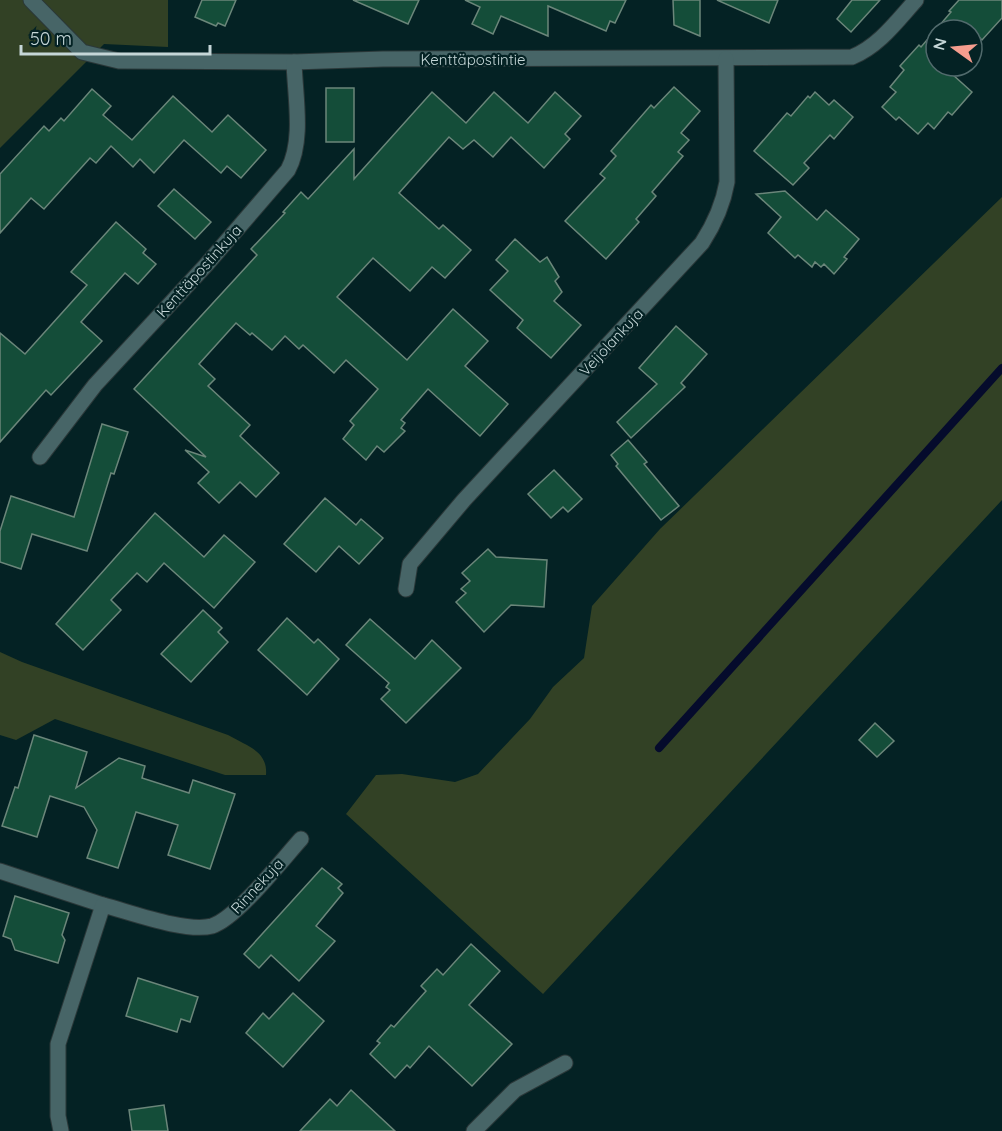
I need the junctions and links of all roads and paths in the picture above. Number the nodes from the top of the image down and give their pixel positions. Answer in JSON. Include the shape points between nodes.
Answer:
{"nodes":[{"id":1,"x":31,"y":0,"type":"edge"},
{"id":2,"x":916,"y":0,"type":"edge"},
{"id":3,"x":726,"y":59,"type":"junction"},
{"id":4,"x":294,"y":62,"type":"junction"},
{"id":5,"x":40,"y":457,"type":"dead end"},
{"id":6,"x":406,"y":589,"type":"dead end"},
{"id":7,"x":301,"y":839,"type":"dead end"},
{"id":8,"x":0,"y":871,"type":"edge"},
{"id":9,"x":104,"y":905,"type":"junction"},
{"id":10,"x":565,"y":1063,"type":"dead end"},
{"id":11,"x":61,"y":1131,"type":"edge"},
{"id":12,"x":474,"y":1131,"type":"edge"}],
"edges":[{"from":1,"to":4,"type":"street","name":"Kenttäpostintie","via":[[82,52],[119,61]]},
{"from":2,"to":3,"type":"street","name":"Kenttäpostintie","via":[[880,40],[852,57]]},
{"from":3,"to":4,"type":"street","name":"Kenttäpostintie"},
{"from":3,"to":6,"type":"street","name":"Veijolankuja","via":[[727,182],[715,223],[702,243],[464,500],[408,567]]},
{"from":4,"to":5,"type":"street","name":"Kenttäpostinkuja","via":[[297,144],[288,170],[95,384]]},
{"from":7,"to":9,"type":"street","name":"Rinnekuja","via":[[233,914],[211,926],[182,926]]},
{"from":8,"to":9,"type":"street","name":"Rinnekuja"},
{"from":9,"to":11,"type":"street","via":[[58,1044]]},
{"from":10,"to":12,"type":"street","via":[[515,1090]]}]}
